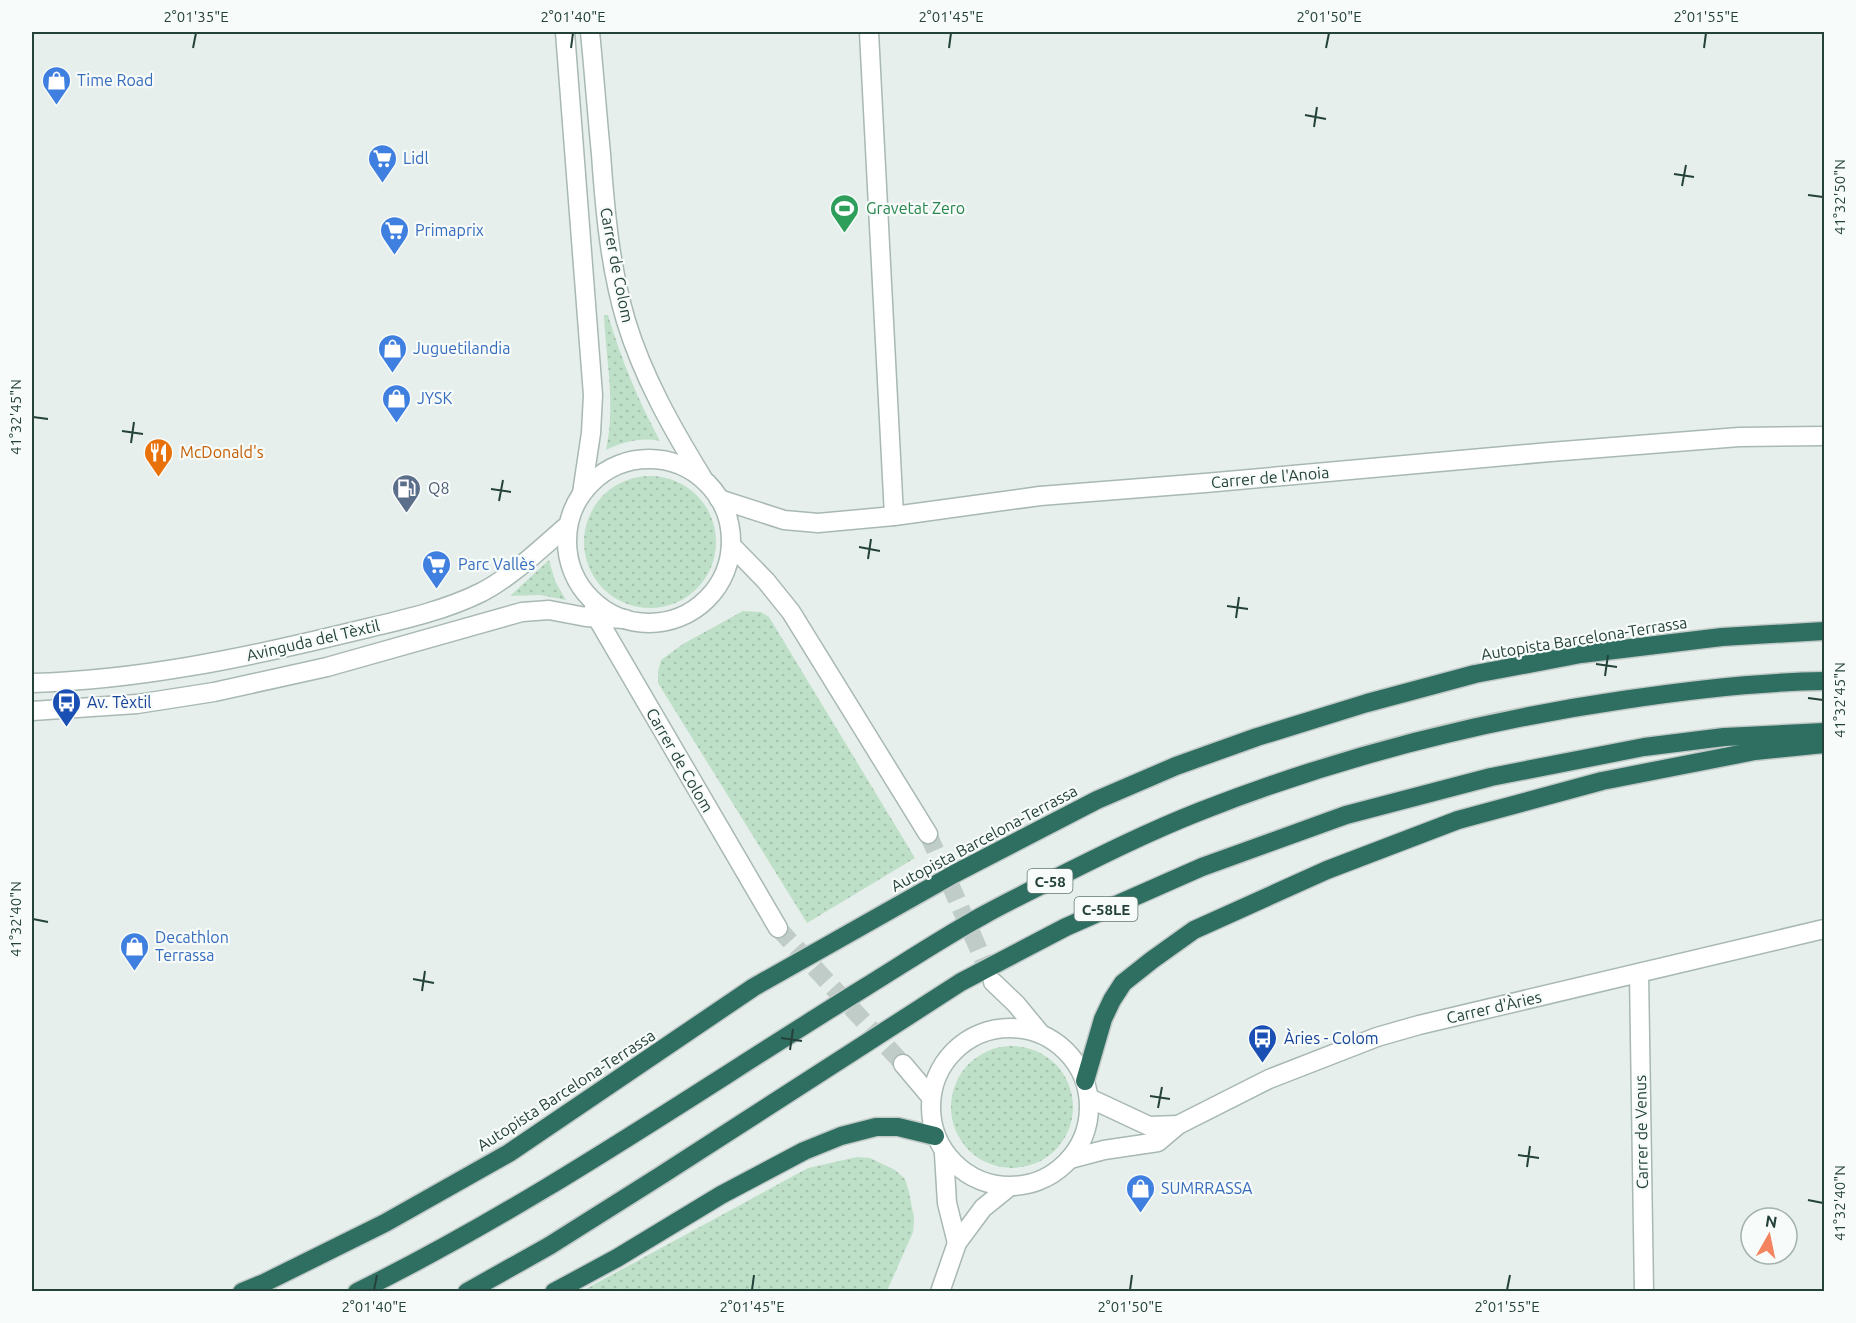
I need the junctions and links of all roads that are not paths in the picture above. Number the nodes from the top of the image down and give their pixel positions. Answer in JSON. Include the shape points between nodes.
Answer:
{"nodes":[{"id":1,"x":564,"y":32,"type":"edge"},
{"id":2,"x":590,"y":32,"type":"edge"},
{"id":3,"x":869,"y":32,"type":"edge"},
{"id":4,"x":1824,"y":436,"type":"edge"},
{"id":5,"x":705,"y":481,"type":"junction"},
{"id":6,"x":582,"y":494,"type":"junction"},
{"id":7,"x":719,"y":499,"type":"junction"},
{"id":8,"x":894,"y":516,"type":"junction"},
{"id":9,"x":568,"y":525,"type":"junction"},
{"id":10,"x":731,"y":545,"type":"junction"},
{"id":11,"x":584,"y":591,"type":"junction"},
{"id":12,"x":533,"y":612,"type":"junction"},
{"id":13,"x":597,"y":618,"type":"junction"},
{"id":14,"x":625,"y":620,"type":"junction"},
{"id":15,"x":1824,"y":631,"type":"edge"},
{"id":16,"x":609,"y":638,"type":"junction"},
{"id":17,"x":1824,"y":681,"type":"edge"},
{"id":18,"x":32,"y":683,"type":"edge"},
{"id":19,"x":32,"y":711,"type":"edge"},
{"id":20,"x":1824,"y":732,"type":"edge"},
{"id":21,"x":1824,"y":744,"type":"edge"},
{"id":22,"x":928,"y":834,"type":"tunnel mouth"},
{"id":23,"x":778,"y":928,"type":"tunnel mouth"},
{"id":24,"x":1824,"y":929,"type":"edge"},
{"id":25,"x":1639,"y":973,"type":"junction"},
{"id":26,"x":993,"y":982,"type":"tunnel mouth"},
{"id":27,"x":1040,"y":1033,"type":"junction"},
{"id":28,"x":903,"y":1064,"type":"tunnel mouth"},
{"id":29,"x":1087,"y":1089,"type":"junction"},
{"id":30,"x":930,"y":1096,"type":"junction"},
{"id":31,"x":1178,"y":1125,"type":"junction"},
{"id":32,"x":935,"y":1136,"type":"junction"},
{"id":33,"x":944,"y":1154,"type":"junction"},
{"id":34,"x":1071,"y":1160,"type":"junction"},
{"id":35,"x":1010,"y":1187,"type":"junction"},
{"id":36,"x":957,"y":1243,"type":"junction"},
{"id":37,"x":242,"y":1292,"type":"edge"},
{"id":38,"x":357,"y":1292,"type":"edge"},
{"id":39,"x":467,"y":1292,"type":"edge"},
{"id":40,"x":554,"y":1292,"type":"edge"},
{"id":41,"x":940,"y":1292,"type":"edge"},
{"id":42,"x":1644,"y":1292,"type":"edge"}],
"edges":[{"from":1,"to":6,"type":"street","name":"Carrer de Colom","via":[[593,395]]},
{"from":2,"to":5,"type":"street","name":"Carrer de Colom","via":[[607,230],[619,295],[632,338],[661,405]]},
{"from":3,"to":8,"type":"street"},
{"from":4,"to":8,"type":"street","name":"Carrer de l'Anoia","via":[[1739,437],[1550,452],[1040,496]]},
{"from":5,"to":6,"type":"street","via":[[670,462],[630,461],[595,479]]},
{"from":5,"to":7,"type":"street"},
{"from":6,"to":9,"type":"street"},
{"from":7,"to":8,"type":"street","name":"Carrer de l'Anoia","via":[[798,522]]},
{"from":7,"to":10,"type":"street","via":[[729,521]]},
{"from":9,"to":11,"type":"street","via":[[572,571]]},
{"from":9,"to":18,"type":"street","name":"Avinguda del Tèxtil","via":[[492,586],[464,600],[402,620],[209,663]]},
{"from":10,"to":14,"type":"street","via":[[723,577],[703,603],[689,613],[658,622]]},
{"from":10,"to":22,"type":"street","via":[[791,612]]},
{"from":11,"to":13,"type":"street","name":"Carrer de Colom"},
{"from":11,"to":14,"type":"street","via":[[609,613]]},
{"from":12,"to":13,"type":"street","name":"Avinguda del Tèxtil","via":[[549,610]]},
{"from":12,"to":16,"type":"street","name":"Avinguda del Tèxtil"},
{"from":12,"to":19,"type":"street","name":"Avinguda del Tèxtil","via":[[484,622],[327,668],[214,692],[136,704]]},
{"from":13,"to":14,"type":"street","name":"Avinguda del Tèxtil"},
{"from":13,"to":16,"type":"street","name":"Carrer de Colom"},
{"from":15,"to":37,"type":"highway","name":"Autopista Barcelona-Terrassa","via":[[1581,654],[1475,674],[1367,703],[1176,766],[1097,800],[954,873],[754,987],[509,1153],[385,1223]]},
{"from":16,"to":23,"type":"street","name":"Carrer de Colom"},
{"from":17,"to":38,"type":"highway","number":"C-58","via":[[1677,692],[1490,723],[1380,751],[1200,811],[1122,844],[980,916],[543,1190]]},
{"from":20,"to":39,"type":"highway","number":"C-58LE","via":[[1724,737],[1644,747],[1491,777],[1346,815],[1203,867],[1066,927],[961,982],[650,1183]]},
{"from":21,"to":29,"type":"highway","via":[[1755,751],[1602,781],[1458,820],[1327,870],[1194,930],[1124,983],[1112,1000],[1103,1019]]},
{"from":24,"to":25,"type":"street","name":"Carrer d'Àries"},
{"from":25,"to":31,"type":"street","name":"Carrer d'Àries","via":[[1377,1037],[1269,1079]]},
{"from":25,"to":42,"type":"street","name":"Carrer de Venus"},
{"from":26,"to":27,"type":"street"},
{"from":27,"to":29,"type":"street","via":[[1078,1065]]},
{"from":27,"to":30,"type":"street","via":[[992,1029],[969,1038],[951,1053],[937,1073]]},
{"from":28,"to":30,"type":"street"},
{"from":29,"to":31,"type":"street","name":"Carrer d'Àries","via":[[1149,1126]]},
{"from":29,"to":34,"type":"street","via":[[1089,1120],[1083,1141]]},
{"from":30,"to":32,"type":"street"},
{"from":31,"to":34,"type":"street","name":"Carrer d'Àries","via":[[1158,1142],[1104,1150]]},
{"from":32,"to":33,"type":"street"},
{"from":32,"to":40,"type":"highway","via":[[898,1127],[876,1127],[804,1150]]},
{"from":33,"to":35,"type":"street","via":[[962,1172],[985,1183]]},
{"from":33,"to":36,"type":"street","via":[[947,1203]]},
{"from":34,"to":35,"type":"street","via":[[1032,1184]]},
{"from":35,"to":36,"type":"street","via":[[983,1208]]},
{"from":36,"to":41,"type":"street"}]}
